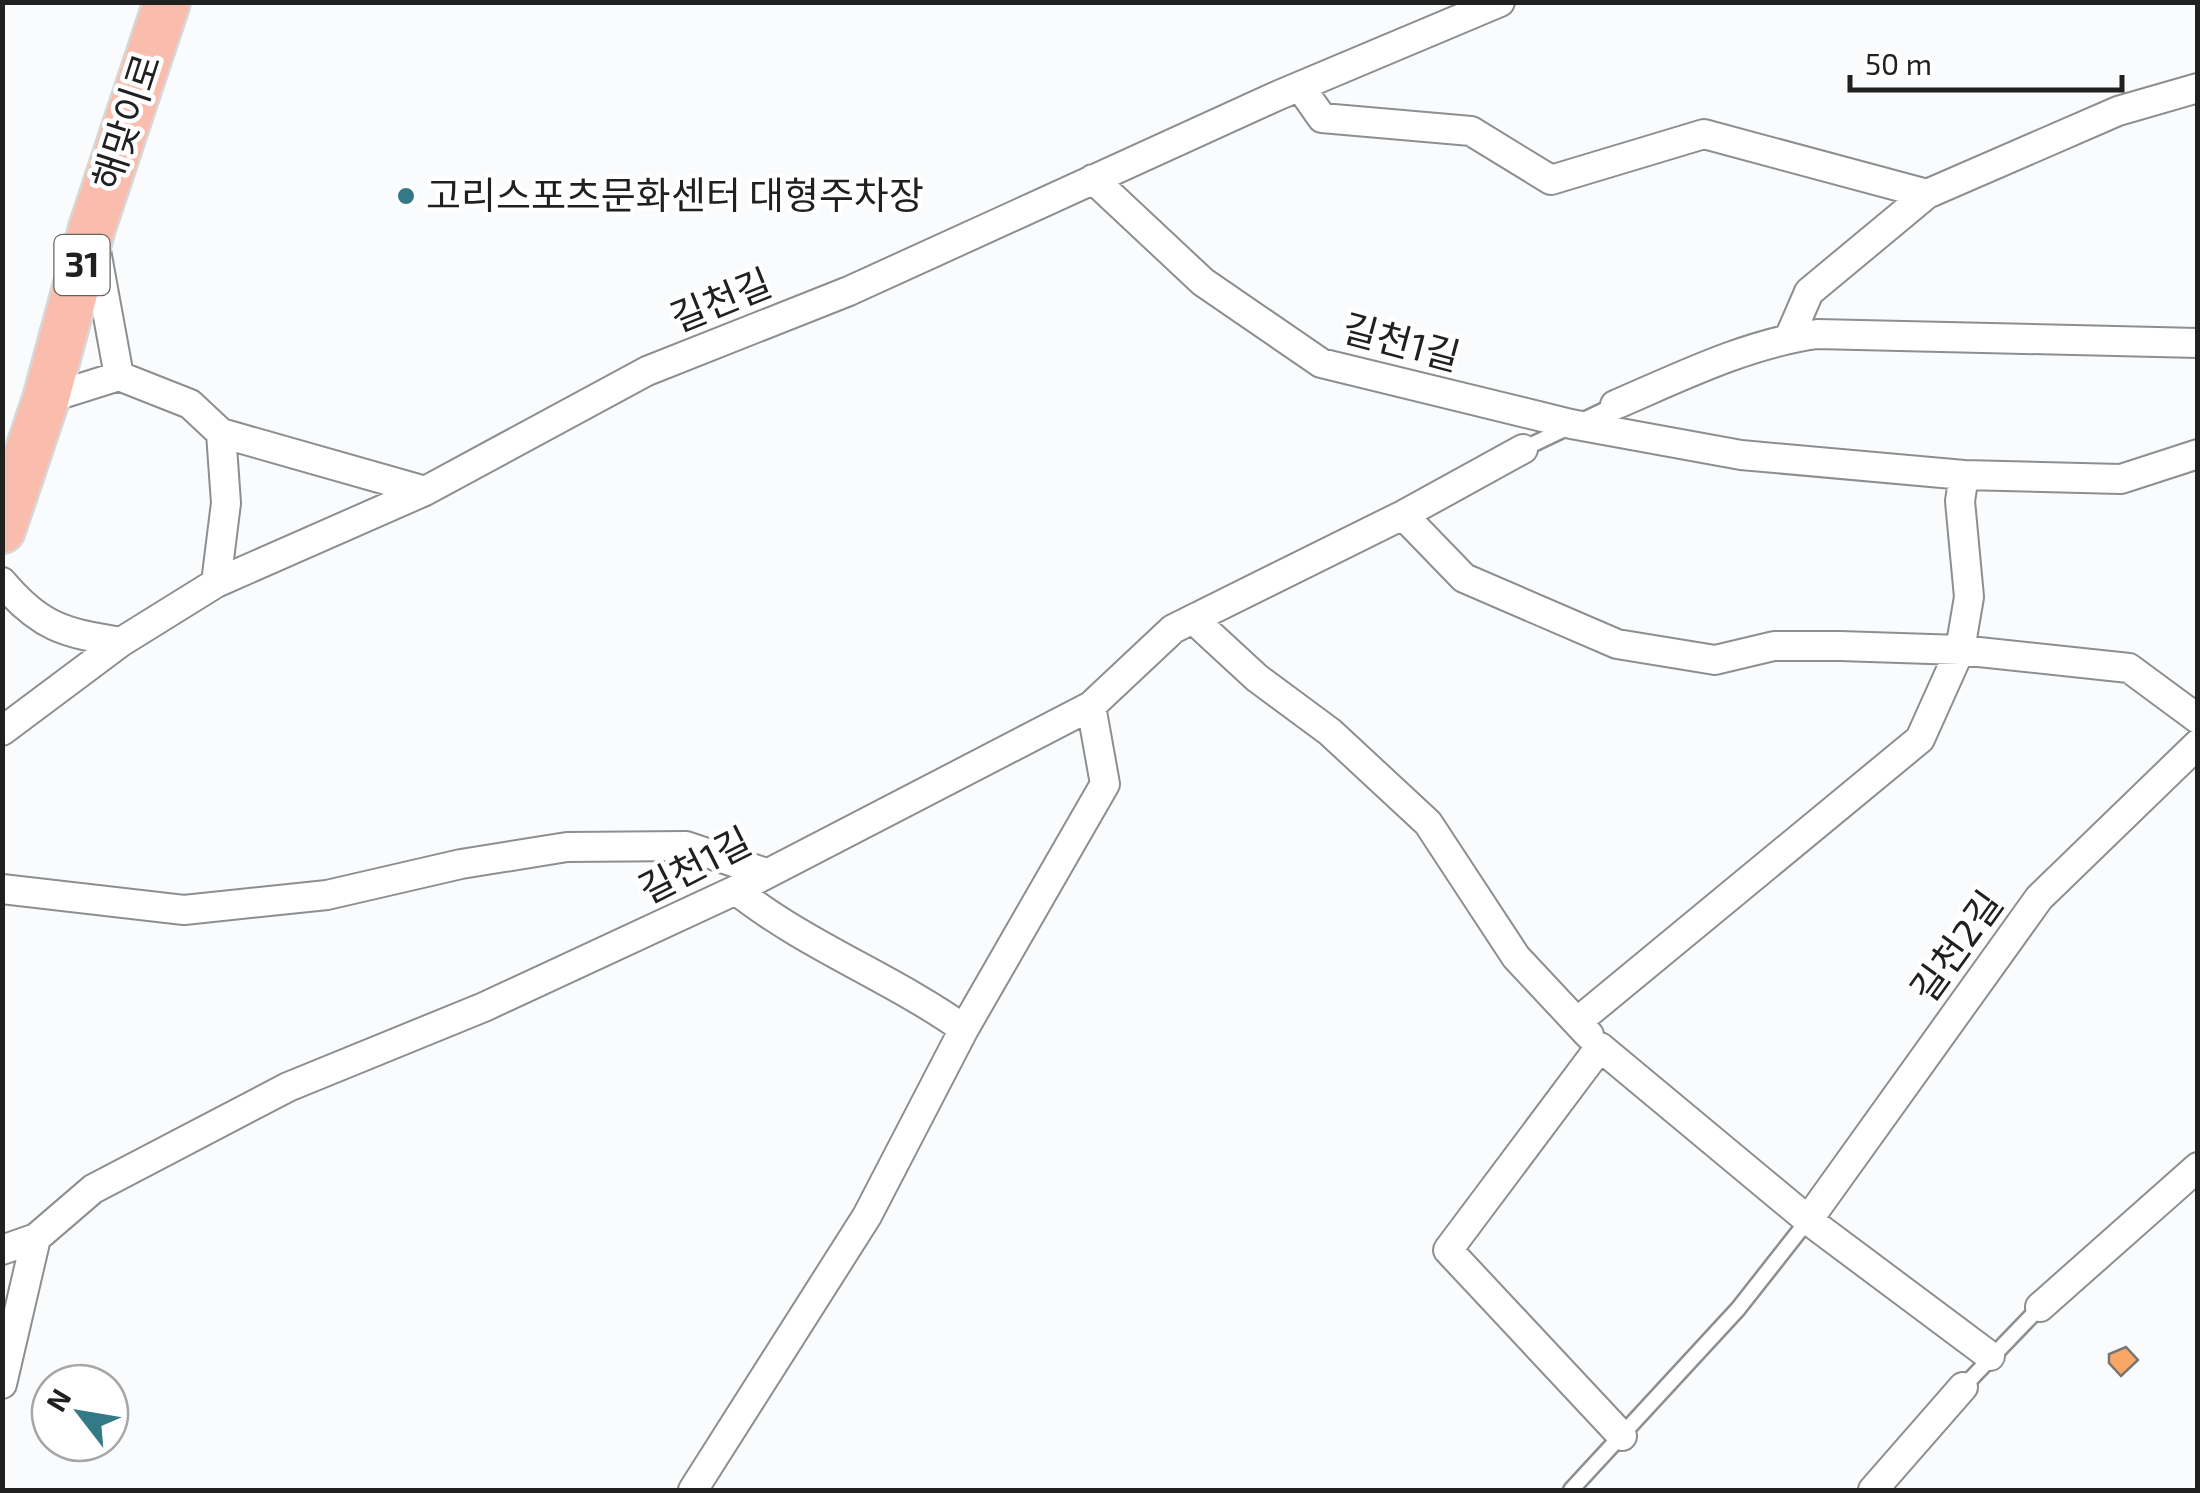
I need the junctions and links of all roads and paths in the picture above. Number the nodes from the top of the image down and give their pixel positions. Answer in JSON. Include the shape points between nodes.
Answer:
{"nodes":[{"id":1,"x":167,"y":2,"type":"edge"},
{"id":2,"x":1500,"y":2,"type":"edge"},
{"id":3,"x":1301,"y":88,"type":"junction"},
{"id":4,"x":2198,"y":88,"type":"edge"},
{"id":5,"x":1093,"y":180,"type":"junction"},
{"id":6,"x":1927,"y":194,"type":"junction"},
{"id":7,"x":92,"y":228,"type":"junction"},
{"id":8,"x":1789,"y":338,"type":"junction"},
{"id":9,"x":2198,"y":343,"type":"edge"},
{"id":10,"x":118,"y":376,"type":"junction"},
{"id":11,"x":46,"y":399,"type":"junction"},
{"id":12,"x":1615,"y":404,"type":"joint"},
{"id":13,"x":1572,"y":424,"type":"junction"},
{"id":14,"x":222,"y":433,"type":"junction"},
{"id":15,"x":1523,"y":449,"type":"joint"},
{"id":16,"x":2198,"y":454,"type":"edge"},
{"id":17,"x":1964,"y":475,"type":"junction"},
{"id":18,"x":425,"y":491,"type":"junction"},
{"id":19,"x":1403,"y":515,"type":"junction"},
{"id":20,"x":2,"y":530,"type":"edge"},
{"id":21,"x":2,"y":582,"type":"edge"},
{"id":22,"x":216,"y":582,"type":"junction"},
{"id":23,"x":1193,"y":619,"type":"junction"},
{"id":24,"x":121,"y":642,"type":"junction"},
{"id":25,"x":1960,"y":650,"type":"junction"},
{"id":26,"x":1090,"y":706,"type":"junction"},
{"id":27,"x":2198,"y":719,"type":"edge"},
{"id":28,"x":2,"y":731,"type":"edge"},
{"id":29,"x":2198,"y":744,"type":"edge"},
{"id":30,"x":766,"y":872,"type":"junction"},
{"id":31,"x":2,"y":889,"type":"edge"},
{"id":32,"x":736,"y":890,"type":"junction"},
{"id":33,"x":1577,"y":1022,"type":"junction"},
{"id":34,"x":964,"y":1030,"type":"junction"},
{"id":35,"x":1600,"y":1047,"type":"junction"},
{"id":36,"x":2198,"y":1167,"type":"edge"},
{"id":37,"x":1808,"y":1220,"type":"junction"},
{"id":38,"x":36,"y":1238,"type":"junction"},
{"id":39,"x":2,"y":1250,"type":"edge"},
{"id":40,"x":2040,"y":1307,"type":"joint"},
{"id":41,"x":1990,"y":1356,"type":"junction"},
{"id":42,"x":2,"y":1384,"type":"edge"},
{"id":43,"x":1963,"y":1387,"type":"joint"},
{"id":44,"x":1622,"y":1436,"type":"junction"},
{"id":45,"x":693,"y":1490,"type":"edge"},
{"id":46,"x":1572,"y":1490,"type":"edge"},
{"id":47,"x":1873,"y":1490,"type":"edge"}],
"edges":[{"from":1,"to":7,"type":"main road","name":"해맞이로","number":"31"},
{"from":2,"to":3,"type":"street","name":"길천길"},
{"from":3,"to":5,"type":"street","name":"길천길"},
{"from":3,"to":6,"type":"street","via":[[1322,118],[1470,131],[1550,180],[1704,134]]},
{"from":4,"to":6,"type":"street","via":[[2118,111]]},
{"from":5,"to":13,"type":"street","name":"길천1길","via":[[1202,282],[1321,363]]},
{"from":5,"to":18,"type":"street","name":"길천길","via":[[849,291],[646,370]]},
{"from":6,"to":8,"type":"street","via":[[1809,292]]},
{"from":7,"to":10,"type":"street"},
{"from":7,"to":11,"type":"main road","name":"해맞이로","number":"31"},
{"from":8,"to":9,"type":"street"},
{"from":8,"to":12,"type":"street"},
{"from":10,"to":11,"type":"street"},
{"from":10,"to":14,"type":"street","via":[[190,404]]},
{"from":11,"to":20,"type":"main road","name":"해맞이로","number":"31"},
{"from":12,"to":13,"type":"lane"},
{"from":13,"to":15,"type":"lane"},
{"from":13,"to":17,"type":"street","name":"길천1길","via":[[1741,456]]},
{"from":14,"to":18,"type":"street"},
{"from":14,"to":22,"type":"street","via":[[226,503]]},
{"from":15,"to":19,"type":"street","name":"길천1길"},
{"from":16,"to":17,"type":"street","name":"길천1길","via":[[2121,479]]},
{"from":17,"to":25,"type":"street","via":[[1960,500],[1969,597]]},
{"from":18,"to":22,"type":"street","name":"길천길"},
{"from":19,"to":23,"type":"street","name":"길천1길"},
{"from":19,"to":25,"type":"street","via":[[1464,578],[1617,644],[1715,660],[1774,646]]},
{"from":21,"to":24,"type":"street","via":[[31,616],[73,635]]},
{"from":22,"to":24,"type":"street","name":"길천길"},
{"from":23,"to":26,"type":"street","name":"길천1길","via":[[1173,628]]},
{"from":23,"to":33,"type":"street","via":[[1428,823],[1516,956]]},
{"from":24,"to":28,"type":"street","name":"길천길"},
{"from":25,"to":27,"type":"street","via":[[2130,668]]},
{"from":25,"to":33,"type":"street","via":[[1920,739]]},
{"from":26,"to":30,"type":"street","name":"길천1길"},
{"from":26,"to":34,"type":"street","via":[[1106,784]]},
{"from":29,"to":37,"type":"street","name":"길천2길","via":[[2039,898]]},
{"from":30,"to":31,"type":"street","via":[[686,846],[567,846],[327,895],[184,910]]},
{"from":30,"to":32,"type":"street","name":"길천1길"},
{"from":32,"to":34,"type":"street","via":[[772,919],[918,996]]},
{"from":32,"to":38,"type":"street","name":"길천1길","via":[[484,1008],[288,1087],[94,1189]]},
{"from":33,"to":35,"type":"street"},
{"from":34,"to":45,"type":"street","via":[[866,1216]]},
{"from":35,"to":37,"type":"street"},
{"from":35,"to":44,"type":"street","via":[[1448,1250]]},
{"from":36,"to":40,"type":"street"},
{"from":37,"to":41,"type":"street"},
{"from":37,"to":44,"type":"lane","name":"길천2길","via":[[1738,1309]]},
{"from":38,"to":39,"type":"street","name":"길천1길"},
{"from":38,"to":42,"type":"street"},
{"from":40,"to":41,"type":"lane"},
{"from":41,"to":43,"type":"lane"},
{"from":43,"to":47,"type":"street"},
{"from":44,"to":46,"type":"lane","name":"길천2길"}]}
